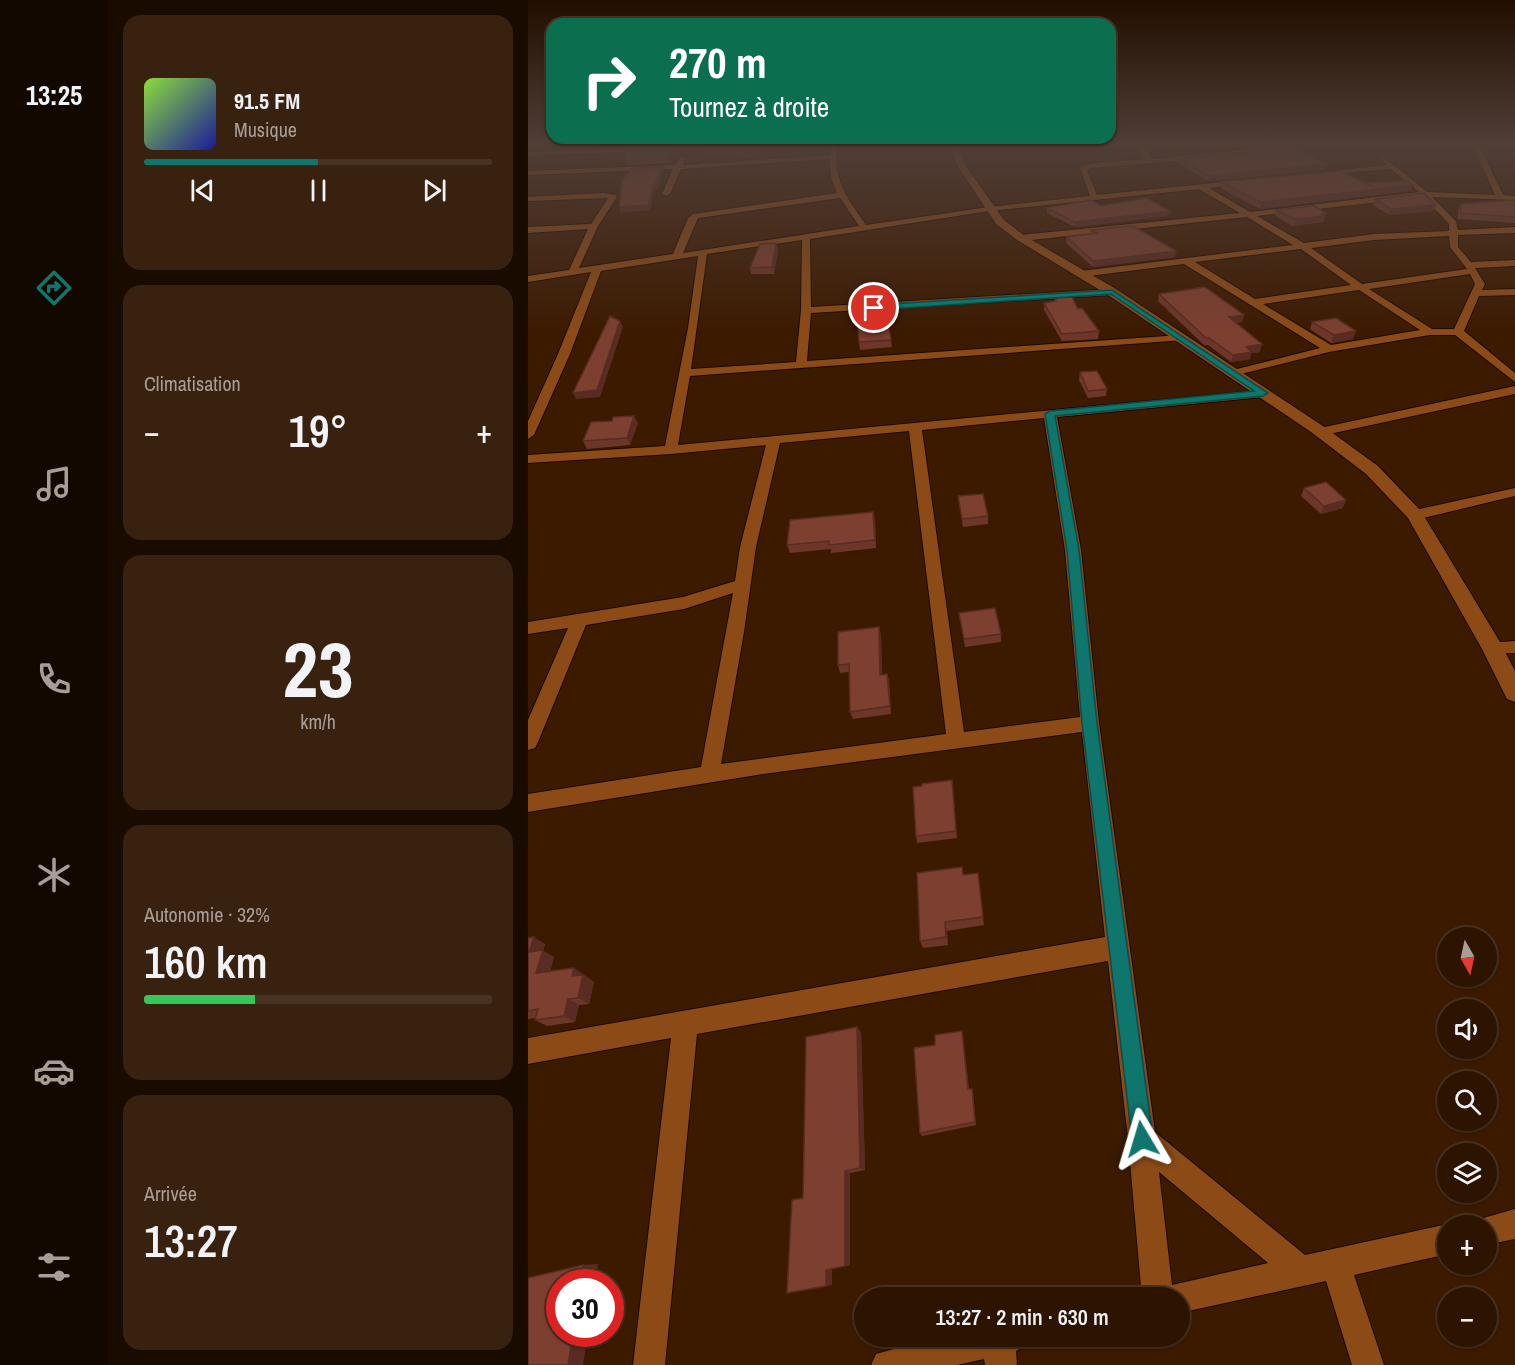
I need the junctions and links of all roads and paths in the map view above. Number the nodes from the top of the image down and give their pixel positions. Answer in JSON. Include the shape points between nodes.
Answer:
{"nodes":[{"id":1,"x":607,"y":207,"type":"edge"},
{"id":2,"x":761,"y":207,"type":"edge"},
{"id":3,"x":850,"y":207,"type":"edge"},
{"id":4,"x":1008,"y":207,"type":"edge"},
{"id":5,"x":1236,"y":207,"type":"edge"},
{"id":6,"x":1313,"y":207,"type":"edge"},
{"id":7,"x":1437,"y":207,"type":"edge"},
{"id":8,"x":989,"y":209,"type":"junction"},
{"id":9,"x":1249,"y":214,"type":"junction"},
{"id":10,"x":594,"y":226,"type":"junction"},
{"id":11,"x":864,"y":228,"type":"junction"},
{"id":12,"x":528,"y":230,"type":"edge"},
{"id":13,"x":1515,"y":230,"type":"edge"},
{"id":14,"x":1453,"y":234,"type":"junction"},
{"id":15,"x":806,"y":237,"type":"junction"},
{"id":16,"x":1021,"y":238,"type":"junction"},
{"id":17,"x":1299,"y":245,"type":"junction"},
{"id":18,"x":703,"y":252,"type":"junction"},
{"id":19,"x":677,"y":256,"type":"junction"},
{"id":20,"x":1186,"y":261,"type":"junction"},
{"id":21,"x":1515,"y":263,"type":"edge"},
{"id":22,"x":597,"y":268,"type":"junction"},
{"id":23,"x":1470,"y":268,"type":"junction"},
{"id":24,"x":573,"y":272,"type":"junction"},
{"id":25,"x":1081,"y":274,"type":"junction"},
{"id":26,"x":528,"y":279,"type":"edge"},
{"id":27,"x":1361,"y":287,"type":"junction"},
{"id":28,"x":1112,"y":292,"type":"junction"},
{"id":29,"x":1515,"y":292,"type":"edge"},
{"id":30,"x":1478,"y":293,"type":"junction"},
{"id":31,"x":1255,"y":302,"type":"junction"},
{"id":32,"x":806,"y":310,"type":"junction"},
{"id":33,"x":1430,"y":332,"type":"junction"},
{"id":34,"x":1458,"y":332,"type":"junction"},
{"id":35,"x":1181,"y":338,"type":"junction"},
{"id":36,"x":1329,"y":349,"type":"junction"},
{"id":37,"x":801,"y":364,"type":"junction"},
{"id":38,"x":1233,"y":373,"type":"junction"},
{"id":39,"x":685,"y":374,"type":"junction"},
{"id":40,"x":1515,"y":379,"type":"edge"},
{"id":41,"x":1515,"y":390,"type":"edge"},
{"id":42,"x":1263,"y":393,"type":"junction"},
{"id":43,"x":545,"y":398,"type":"junction"},
{"id":44,"x":528,"y":399,"type":"edge"},
{"id":45,"x":1050,"y":414,"type":"junction"},
{"id":46,"x":915,"y":426,"type":"junction"},
{"id":47,"x":1320,"y":432,"type":"junction"},
{"id":48,"x":528,"y":435,"type":"edge"},
{"id":49,"x":774,"y":440,"type":"junction"},
{"id":50,"x":671,"y":450,"type":"junction"},
{"id":51,"x":528,"y":459,"type":"edge"},
{"id":52,"x":1515,"y":492,"type":"edge"},
{"id":53,"x":1415,"y":515,"type":"junction"},
{"id":54,"x":743,"y":585,"type":"junction"},
{"id":55,"x":580,"y":620,"type":"junction"},
{"id":56,"x":528,"y":628,"type":"edge"},
{"id":57,"x":1515,"y":647,"type":"edge"},
{"id":58,"x":1492,"y":648,"type":"junction"},
{"id":59,"x":1515,"y":693,"type":"edge"},
{"id":60,"x":1090,"y":723,"type":"junction"},
{"id":61,"x":956,"y":740,"type":"junction"},
{"id":62,"x":528,"y":742,"type":"edge"},
{"id":63,"x":709,"y":775,"type":"junction"},
{"id":64,"x":528,"y":803,"type":"edge"},
{"id":65,"x":1118,"y":947,"type":"junction"},
{"id":66,"x":685,"y":1023,"type":"junction"},
{"id":67,"x":528,"y":1051,"type":"edge"},
{"id":68,"x":1142,"y":1139,"type":"junction"},
{"id":69,"x":1515,"y":1224,"type":"edge"},
{"id":70,"x":1497,"y":1228,"type":"edge"},
{"id":71,"x":1437,"y":1241,"type":"edge"},
{"id":72,"x":1335,"y":1263,"type":"junction"},
{"id":73,"x":1299,"y":1270,"type":"junction"},
{"id":74,"x":1157,"y":1287,"type":"edge"},
{"id":75,"x":1190,"y":1295,"type":"edge"},
{"id":76,"x":1004,"y":1347,"type":"edge"},
{"id":77,"x":649,"y":1365,"type":"edge"},
{"id":78,"x":887,"y":1365,"type":"edge"},
{"id":79,"x":1368,"y":1365,"type":"edge"}],
"edges":[{"from":1,"to":10,"type":"street"},
{"from":2,"to":19,"type":"street","via":[[692,218]]},
{"from":3,"to":11,"type":"street"},
{"from":4,"to":8,"type":"street"},
{"from":5,"to":9,"type":"street"},
{"from":6,"to":9,"type":"street"},
{"from":7,"to":14,"type":"street","via":[[1453,223]]},
{"from":8,"to":11,"type":"street"},
{"from":8,"to":16,"type":"street"},
{"from":9,"to":16,"type":"street"},
{"from":9,"to":17,"type":"street"},
{"from":10,"to":12,"type":"street"},
{"from":10,"to":24,"type":"street"},
{"from":11,"to":15,"type":"street"},
{"from":13,"to":14,"type":"street"},
{"from":14,"to":17,"type":"street"},
{"from":14,"to":23,"type":"street","via":[[1454,247]]},
{"from":15,"to":18,"type":"street"},
{"from":15,"to":32,"type":"street"},
{"from":16,"to":25,"type":"street"},
{"from":17,"to":20,"type":"street"},
{"from":17,"to":27,"type":"street"},
{"from":18,"to":19,"type":"street"},
{"from":18,"to":39,"type":"street"},
{"from":19,"to":22,"type":"street"},
{"from":20,"to":25,"type":"street"},
{"from":20,"to":31,"type":"street"},
{"from":21,"to":23,"type":"street"},
{"from":22,"to":24,"type":"street"},
{"from":22,"to":43,"type":"street"},
{"from":23,"to":27,"type":"street"},
{"from":23,"to":30,"type":"street","via":[[1480,284]]},
{"from":24,"to":26,"type":"street"},
{"from":25,"to":28,"type":"street"},
{"from":27,"to":31,"type":"street"},
{"from":27,"to":33,"type":"street"},
{"from":28,"to":32,"type":"street"},
{"from":28,"to":35,"type":"street"},
{"from":29,"to":30,"type":"street"},
{"from":30,"to":34,"type":"street"},
{"from":31,"to":36,"type":"street"},
{"from":32,"to":37,"type":"street"},
{"from":33,"to":34,"type":"street"},
{"from":33,"to":36,"type":"street"},
{"from":34,"to":40,"type":"street"},
{"from":35,"to":37,"type":"street"},
{"from":35,"to":38,"type":"street"},
{"from":36,"to":38,"type":"street"},
{"from":37,"to":39,"type":"street"},
{"from":38,"to":42,"type":"street"},
{"from":39,"to":50,"type":"street"},
{"from":41,"to":47,"type":"street"},
{"from":42,"to":45,"type":"street"},
{"from":42,"to":47,"type":"street"},
{"from":43,"to":44,"type":"street"},
{"from":43,"to":48,"type":"street"},
{"from":45,"to":46,"type":"street"},
{"from":45,"to":60,"type":"street","via":[[1073,550]]},
{"from":46,"to":49,"type":"street"},
{"from":46,"to":61,"type":"street"},
{"from":47,"to":53,"type":"street","via":[[1372,470]]},
{"from":49,"to":50,"type":"street"},
{"from":49,"to":54,"type":"street","via":[[748,547]]},
{"from":50,"to":51,"type":"street"},
{"from":52,"to":53,"type":"street"},
{"from":53,"to":58,"type":"street"},
{"from":54,"to":55,"type":"street","via":[[684,603]]},
{"from":54,"to":63,"type":"street"},
{"from":55,"to":56,"type":"street"},
{"from":55,"to":62,"type":"street"},
{"from":57,"to":58,"type":"street"},
{"from":58,"to":59,"type":"street"},
{"from":60,"to":61,"type":"street"},
{"from":60,"to":65,"type":"street"},
{"from":61,"to":63,"type":"street"},
{"from":63,"to":64,"type":"street"},
{"from":65,"to":66,"type":"street"},
{"from":65,"to":68,"type":"street"},
{"from":66,"to":67,"type":"street"},
{"from":66,"to":77,"type":"street"},
{"from":68,"to":73,"type":"street"},
{"from":68,"to":74,"type":"street"},
{"from":69,"to":70,"type":"street"},
{"from":71,"to":72,"type":"street"},
{"from":72,"to":73,"type":"street"},
{"from":72,"to":79,"type":"street"},
{"from":73,"to":75,"type":"street"},
{"from":76,"to":78,"type":"street"}]}
